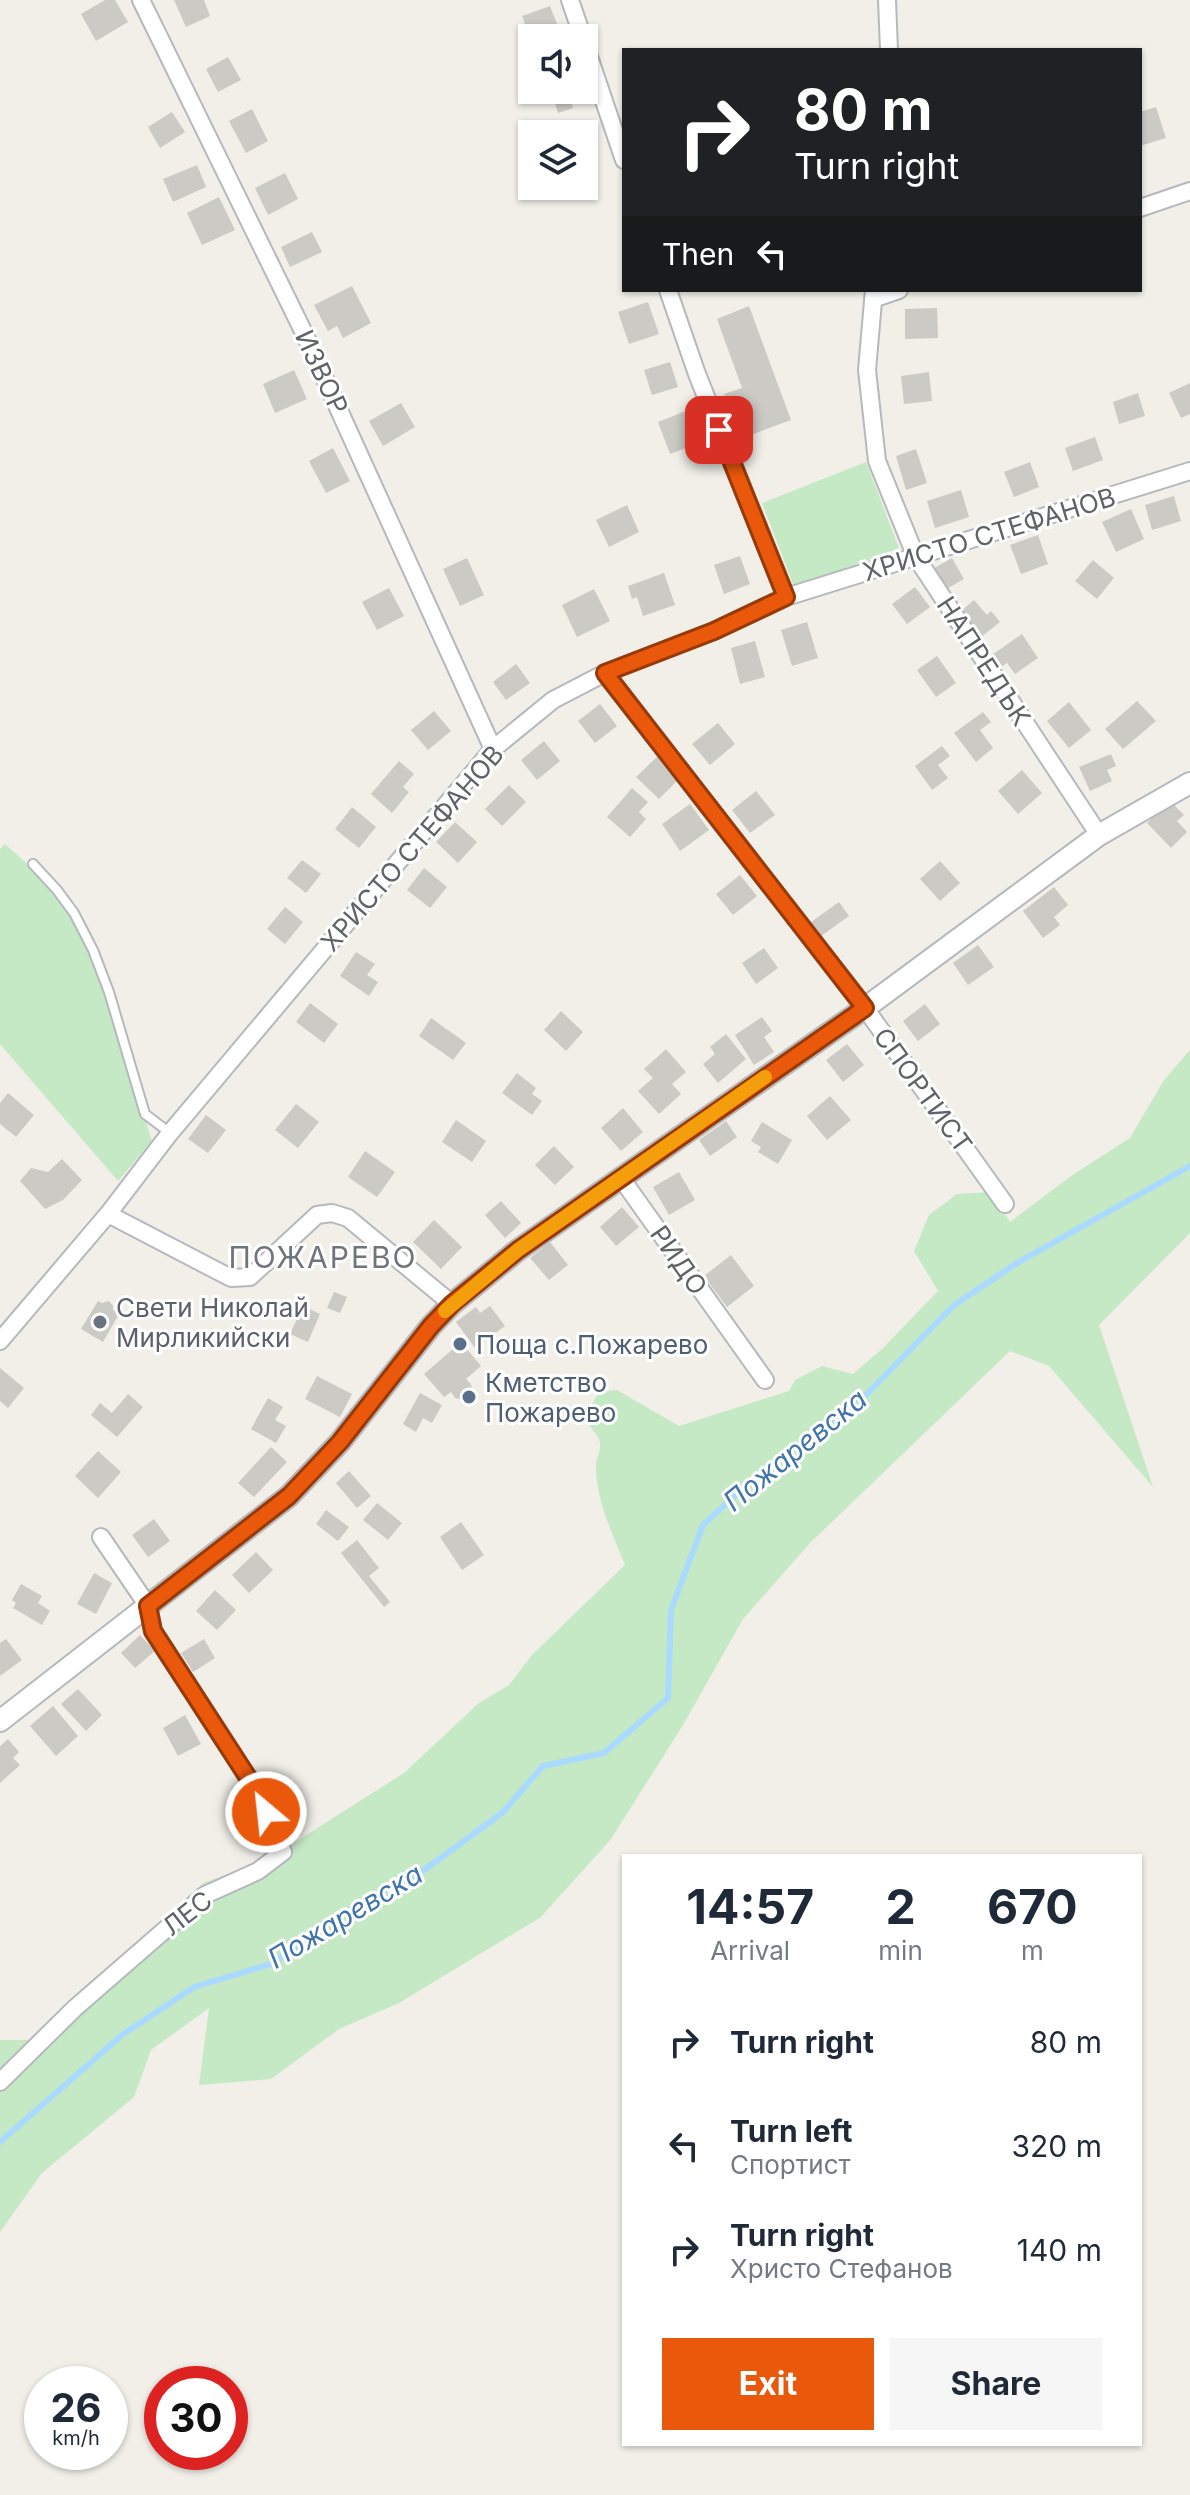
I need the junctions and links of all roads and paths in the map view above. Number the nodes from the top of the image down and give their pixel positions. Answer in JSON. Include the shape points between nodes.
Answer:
{"nodes":[{"id":1,"x":141,"y":0,"type":"edge"},
{"id":2,"x":570,"y":0,"type":"edge"},
{"id":3,"x":887,"y":0,"type":"edge"},
{"id":4,"x":578,"y":24,"type":"edge"},
{"id":5,"x":889,"y":48,"type":"edge"},
{"id":6,"x":598,"y":84,"type":"edge"},
{"id":7,"x":622,"y":154,"type":"edge"},
{"id":8,"x":1190,"y":191,"type":"edge"},
{"id":9,"x":1142,"y":207,"type":"edge"},
{"id":10,"x":669,"y":292,"type":"edge"},
{"id":11,"x":874,"y":294,"type":"edge"},
{"id":12,"x":1190,"y":471,"type":"edge"},
{"id":13,"x":916,"y":557,"type":"junction"},
{"id":14,"x":786,"y":597,"type":"junction"},
{"id":15,"x":605,"y":673,"type":"junction"},
{"id":16,"x":493,"y":749,"type":"junction"},
{"id":17,"x":1190,"y":783,"type":"edge"},
{"id":18,"x":1099,"y":835,"type":"junction"},
{"id":19,"x":33,"y":864,"type":"dead end"},
{"id":20,"x":865,"y":1008,"type":"junction"},
{"id":21,"x":170,"y":1133,"type":"junction"},
{"id":22,"x":621,"y":1178,"type":"junction"},
{"id":23,"x":1005,"y":1204,"type":"dead end"},
{"id":24,"x":108,"y":1214,"type":"junction"},
{"id":25,"x":452,"y":1304,"type":"junction"},
{"id":26,"x":0,"y":1341,"type":"edge"},
{"id":27,"x":765,"y":1380,"type":"dead end"},
{"id":28,"x":101,"y":1537,"type":"dead end"},
{"id":29,"x":148,"y":1606,"type":"junction"},
{"id":30,"x":0,"y":1721,"type":"edge"},
{"id":31,"x":0,"y":2082,"type":"edge"}],
"edges":[{"from":1,"to":16,"type":"street","name":"ИЗВОР","via":[[304,333]]},
{"from":2,"to":4,"type":"street"},
{"from":3,"to":5,"type":"street"},
{"from":6,"to":7,"type":"street"},
{"from":8,"to":9,"type":"street"},
{"from":10,"to":14,"type":"street"},
{"from":11,"to":13,"type":"street","name":"НАПРЕДЪК","via":[[867,370],[877,461]]},
{"from":12,"to":13,"type":"street","name":"ХРИСТО СТЕФАНОВ"},
{"from":13,"to":14,"type":"street","name":"ХРИСТО СТЕФАНОВ"},
{"from":13,"to":18,"type":"street","name":"НАПРЕДЪК"},
{"from":14,"to":15,"type":"street","name":"ХРИСТО СТЕФАНОВ"},
{"from":15,"to":16,"type":"street","name":"ХРИСТО СТЕФАНОВ","via":[[553,700]]},
{"from":15,"to":20,"type":"street","name":"СПОРТИСТ"},
{"from":16,"to":21,"type":"street","name":"ХРИСТО СТЕФАНОВ"},
{"from":17,"to":18,"type":"street"},
{"from":18,"to":20,"type":"street"},
{"from":19,"to":21,"type":"lane","via":[[80,926],[109,992],[145,1114]]},
{"from":20,"to":22,"type":"street"},
{"from":20,"to":23,"type":"street","name":"СПОРТИСТ"},
{"from":21,"to":24,"type":"street","name":"ХРИСТО СТЕФАНОВ"},
{"from":22,"to":25,"type":"street"},
{"from":22,"to":27,"type":"street","name":"РИДО"},
{"from":24,"to":25,"type":"street","via":[[231,1278],[250,1277],[317,1215],[332,1213],[348,1218]]},
{"from":24,"to":26,"type":"street","name":"ХРИСТО СТЕФАНОВ"},
{"from":25,"to":29,"type":"street","via":[[289,1496]]},
{"from":28,"to":29,"type":"street"},
{"from":29,"to":30,"type":"street"},
{"from":29,"to":31,"type":"street","name":"ЛЕС","via":[[153,1631],[258,1793],[283,1852],[258,1871],[205,1895],[75,2008]]}]}
